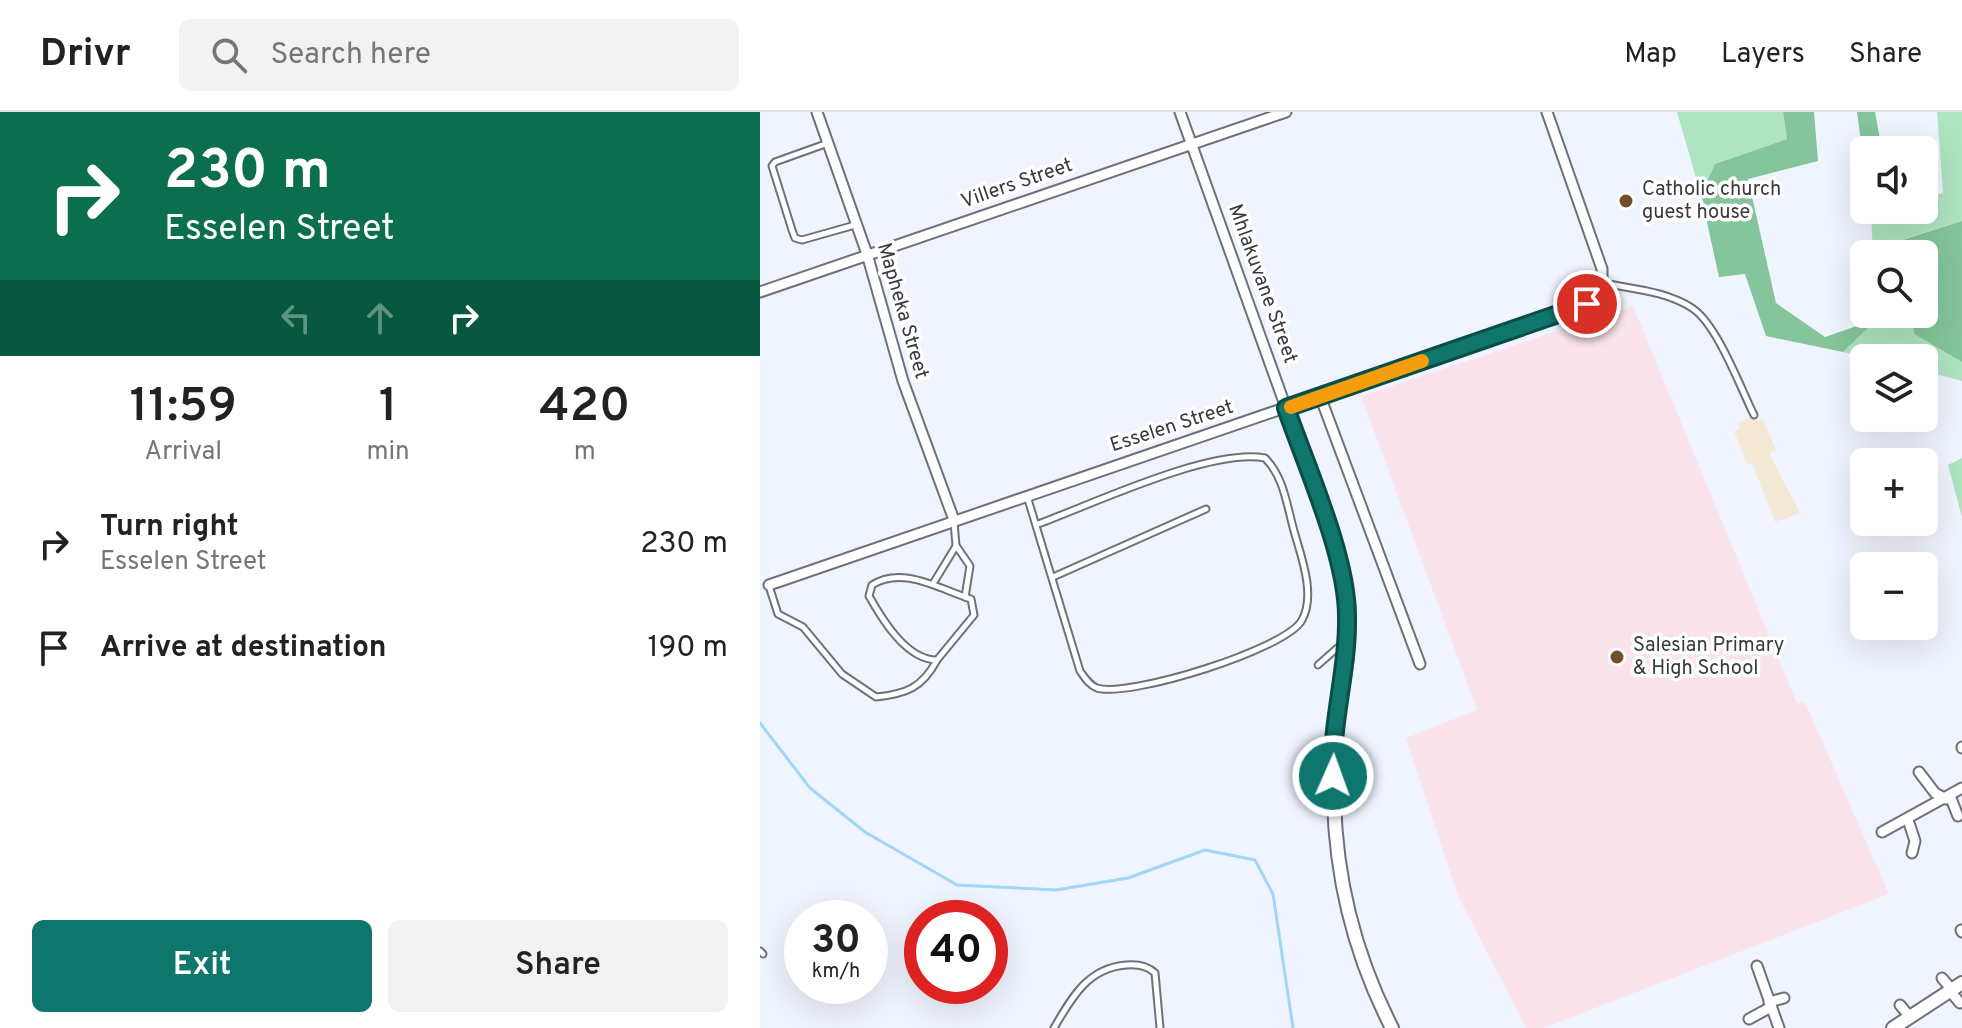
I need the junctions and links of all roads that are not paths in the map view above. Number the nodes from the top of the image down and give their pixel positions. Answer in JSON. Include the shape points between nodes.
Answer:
{"nodes":[{"id":1,"x":817,"y":112,"type":"edge"},
{"id":2,"x":1180,"y":112,"type":"edge"},
{"id":3,"x":1286,"y":112,"type":"edge"},
{"id":4,"x":1547,"y":112,"type":"edge"},
{"id":5,"x":828,"y":143,"type":"junction"},
{"id":6,"x":1191,"y":144,"type":"junction"},
{"id":7,"x":856,"y":224,"type":"junction"},
{"id":8,"x":867,"y":254,"type":"junction"},
{"id":9,"x":1602,"y":282,"type":"junction"},
{"id":10,"x":760,"y":292,"type":"edge"},
{"id":11,"x":1320,"y":396,"type":"junction"},
{"id":12,"x":1286,"y":408,"type":"junction"},
{"id":13,"x":1754,"y":415,"type":"dead end"},
{"id":14,"x":1026,"y":494,"type":"junction"},
{"id":15,"x":1206,"y":509,"type":"dead end"},
{"id":16,"x":954,"y":520,"type":"junction"},
{"id":17,"x":1038,"y":524,"type":"junction"},
{"id":18,"x":956,"y":546,"type":"junction"},
{"id":19,"x":1053,"y":577,"type":"junction"},
{"id":20,"x":934,"y":582,"type":"junction"},
{"id":21,"x":769,"y":585,"type":"joint"},
{"id":22,"x":965,"y":597,"type":"junction"},
{"id":23,"x":1346,"y":641,"type":"junction"},
{"id":24,"x":937,"y":660,"type":"junction"},
{"id":25,"x":1420,"y":664,"type":"dead end"},
{"id":26,"x":1318,"y":665,"type":"dead end"},
{"id":27,"x":1919,"y":772,"type":"dead end"},
{"id":28,"x":1962,"y":788,"type":"edge"},
{"id":29,"x":1948,"y":797,"type":"junction"},
{"id":30,"x":1958,"y":816,"type":"dead end"},
{"id":31,"x":1908,"y":820,"type":"junction"},
{"id":32,"x":1882,"y":832,"type":"dead end"},
{"id":33,"x":1912,"y":853,"type":"dead end"},
{"id":34,"x":1757,"y":966,"type":"dead end"},
{"id":35,"x":1942,"y":978,"type":"dead end"},
{"id":36,"x":1954,"y":988,"type":"edge"},
{"id":37,"x":1784,"y":998,"type":"dead end"},
{"id":38,"x":1960,"y":1003,"type":"dead end"},
{"id":39,"x":1770,"y":1004,"type":"junction"},
{"id":40,"x":1900,"y":1005,"type":"dead end"},
{"id":41,"x":1910,"y":1017,"type":"junction"},
{"id":42,"x":1749,"y":1019,"type":"dead end"},
{"id":43,"x":1054,"y":1028,"type":"edge"},
{"id":44,"x":1160,"y":1028,"type":"edge"},
{"id":45,"x":1392,"y":1028,"type":"edge"},
{"id":46,"x":1779,"y":1028,"type":"edge"},
{"id":47,"x":1893,"y":1028,"type":"edge"}],
"edges":[{"from":1,"to":5,"type":"street","name":"Mapheka Street"},
{"from":2,"to":6,"type":"street","name":"Mhlakuvane Street"},
{"from":3,"to":6,"type":"street","name":"Villers Street"},
{"from":4,"to":9,"type":"street","via":[[1602,269]]},
{"from":5,"to":7,"type":"street","name":"Mapheka Street"},
{"from":5,"to":7,"type":"lane","via":[[772,166],[792,230],[802,240]]},
{"from":6,"to":8,"type":"street","name":"Villers Street"},
{"from":6,"to":12,"type":"street","name":"Mhlakuvane Street"},
{"from":7,"to":8,"type":"street","name":"Mapheka Street"},
{"from":8,"to":10,"type":"street","name":"Villers Street"},
{"from":8,"to":16,"type":"street","name":"Mapheka Street","via":[[903,381]]},
{"from":9,"to":11,"type":"street","name":"Esselen Street","via":[[1587,304]]},
{"from":9,"to":13,"type":"lane","via":[[1666,297],[1695,310]]},
{"from":11,"to":12,"type":"street","name":"Esselen Street"},
{"from":11,"to":25,"type":"street"},
{"from":12,"to":14,"type":"street","name":"Esselen Street"},
{"from":12,"to":23,"type":"street","name":"Mhlakuvane Street","via":[[1331,535],[1348,613]]},
{"from":14,"to":16,"type":"street","name":"Esselen Street"},
{"from":14,"to":17,"type":"lane"},
{"from":15,"to":19,"type":"lane"},
{"from":16,"to":18,"type":"lane"},
{"from":16,"to":21,"type":"street","name":"Esselen Street"},
{"from":17,"to":19,"type":"lane"},
{"from":17,"to":19,"type":"lane","via":[[1185,470],[1232,457],[1265,458],[1283,489],[1305,577],[1306,608],[1292,633],[1260,649],[1164,680],[1115,690],[1097,688],[1080,671]]},
{"from":18,"to":20,"type":"lane"},
{"from":18,"to":22,"type":"lane","via":[[970,566]]},
{"from":20,"to":22,"type":"lane"},
{"from":20,"to":24,"type":"lane","via":[[877,581],[868,591],[912,653]]},
{"from":21,"to":24,"type":"lane","via":[[778,614],[803,627],[842,674],[876,697],[905,694]]},
{"from":22,"to":24,"type":"lane","via":[[971,599],[974,615]]},
{"from":23,"to":26,"type":"lane"},
{"from":23,"to":45,"type":"street","name":"Mhlakuvane Street","via":[[1332,749],[1335,829],[1344,904],[1362,964]]},
{"from":27,"to":29,"type":"street","via":[[1935,793]]},
{"from":28,"to":29,"type":"street"},
{"from":29,"to":30,"type":"street"},
{"from":29,"to":31,"type":"street"},
{"from":31,"to":32,"type":"street"},
{"from":31,"to":33,"type":"street","via":[[1915,841]]},
{"from":34,"to":39,"type":"street"},
{"from":35,"to":36,"type":"street"},
{"from":36,"to":38,"type":"street"},
{"from":36,"to":41,"type":"street"},
{"from":37,"to":39,"type":"street"},
{"from":39,"to":42,"type":"street"},
{"from":39,"to":46,"type":"street"},
{"from":40,"to":41,"type":"street"},
{"from":41,"to":47,"type":"street"},
{"from":43,"to":44,"type":"lane","via":[[1087,978],[1111,966],[1134,964],[1155,973]]}]}
